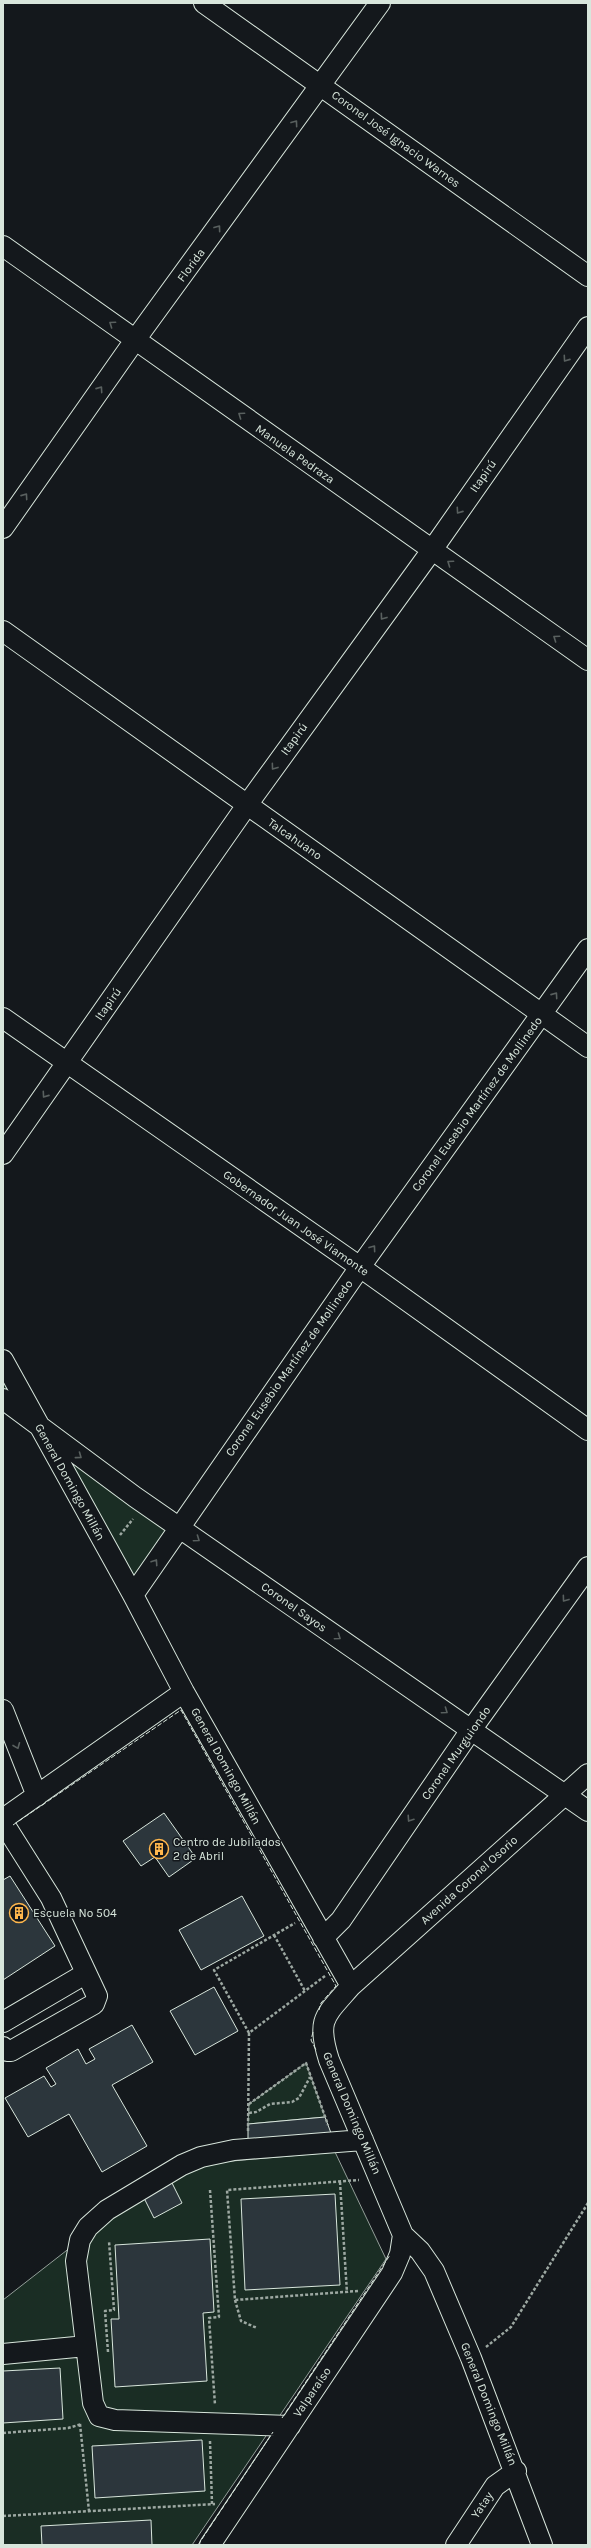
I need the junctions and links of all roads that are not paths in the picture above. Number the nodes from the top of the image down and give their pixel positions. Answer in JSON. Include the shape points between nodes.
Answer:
{"nodes":[{"id":1,"x":204,"y":3,"type":"edge"},
{"id":2,"x":380,"y":3,"type":"edge"},
{"id":3,"x":322,"y":86,"type":"junction"},
{"id":4,"x":3,"y":246,"type":"edge"},
{"id":5,"x":588,"y":276,"type":"edge"},
{"id":6,"x":588,"y":327,"type":"edge"},
{"id":7,"x":135,"y":340,"type":"junction"},
{"id":8,"x":3,"y":528,"type":"edge"},
{"id":9,"x":432,"y":550,"type":"junction"},
{"id":10,"x":3,"y":631,"type":"edge"},
{"id":11,"x":588,"y":660,"type":"edge"},
{"id":12,"x":247,"y":805,"type":"junction"},
{"id":13,"x":588,"y":949,"type":"edge"},
{"id":14,"x":541,"y":1014,"type":"junction"},
{"id":15,"x":3,"y":1018,"type":"edge"},
{"id":16,"x":588,"y":1047,"type":"edge"},
{"id":17,"x":67,"y":1064,"type":"junction"},
{"id":18,"x":3,"y":1154,"type":"edge"},
{"id":19,"x":360,"y":1267,"type":"junction"},
{"id":20,"x":3,"y":1360,"type":"edge"},
{"id":21,"x":3,"y":1399,"type":"edge"},
{"id":22,"x":40,"y":1427,"type":"junction"},
{"id":23,"x":588,"y":1430,"type":"edge"},
{"id":24,"x":179,"y":1527,"type":"junction"},
{"id":25,"x":588,"y":1567,"type":"edge"},
{"id":26,"x":133,"y":1595,"type":"junction"},
{"id":27,"x":184,"y":1692,"type":"junction"},
{"id":28,"x":3,"y":1710,"type":"edge"},
{"id":29,"x":471,"y":1730,"type":"junction"},
{"id":30,"x":588,"y":1774,"type":"edge"},
{"id":31,"x":566,"y":1795,"type":"junction"},
{"id":32,"x":37,"y":1796,"type":"junction"},
{"id":33,"x":588,"y":1811,"type":"edge"},
{"id":34,"x":3,"y":1820,"type":"edge"},
{"id":35,"x":323,"y":1938,"type":"junction"},
{"id":36,"x":85,"y":1974,"type":"junction"},
{"id":37,"x":351,"y":1986,"type":"junction"},
{"id":38,"x":3,"y":2022,"type":"edge"},
{"id":39,"x":3,"y":2047,"type":"edge"},
{"id":40,"x":363,"y":2140,"type":"junction"},
{"id":41,"x":403,"y":2235,"type":"junction"},
{"id":42,"x":86,"y":2346,"type":"junction"},
{"id":43,"x":3,"y":2354,"type":"edge"},
{"id":44,"x":290,"y":2426,"type":"junction"},
{"id":45,"x":516,"y":2471,"type":"junction"},
{"id":46,"x":210,"y":2545,"type":"edge"},
{"id":47,"x":456,"y":2545,"type":"edge"},
{"id":48,"x":542,"y":2545,"type":"edge"}],
"edges":[{"from":1,"to":3,"type":"street","name":"Coronel José Ignacio Warnes"},
{"from":2,"to":3,"type":"street","name":"Florida"},
{"from":3,"to":5,"type":"street","name":"Coronel José Ignacio Warnes"},
{"from":7,"to":3,"type":"street","name":"Florida","one_way":true},
{"from":7,"to":4,"type":"street","name":"Manuela Pedraza","one_way":true},
{"from":6,"to":9,"type":"street","name":"Itapirú","one_way":true},
{"from":8,"to":7,"type":"street","name":"Florida","one_way":true},
{"from":9,"to":7,"type":"street","name":"Manuela Pedraza","one_way":true},
{"from":11,"to":9,"type":"street","name":"Manuela Pedraza","one_way":true},
{"from":9,"to":12,"type":"street","name":"Itapirú","one_way":true},
{"from":10,"to":12,"type":"street","name":"Talcahuano"},
{"from":12,"to":14,"type":"street","name":"Talcahuano"},
{"from":12,"to":17,"type":"street","name":"Itapirú"},
{"from":14,"to":13,"type":"street","name":"Coronel Eusebio Martínez de Mollinedo","one_way":true},
{"from":14,"to":16,"type":"street","name":"Talcahuano"},
{"from":19,"to":14,"type":"street","name":"Coronel Eusebio Martínez de Mollinedo","one_way":true},
{"from":15,"to":17,"type":"street","name":"Gobernador Juan José Viamonte"},
{"from":17,"to":18,"type":"street","name":"Itapirú","one_way":true},
{"from":17,"to":19,"type":"street","name":"Gobernador Juan José Viamonte"},
{"from":19,"to":23,"type":"street","name":"Gobernador Juan José Viamonte"},
{"from":19,"to":24,"type":"street","name":"Coronel Eusebio Martínez de Mollinedo"},
{"from":20,"to":22,"type":"street","name":"General Domingo Millán"},
{"from":21,"to":22,"type":"street","name":"Coronel Sayos"},
{"from":22,"to":24,"type":"street","name":"Coronel Sayos","one_way":true},
{"from":22,"to":26,"type":"street","name":"General Domingo Millán"},
{"from":26,"to":24,"type":"street","name":"Coronel Eusebio Martínez de Mollinedo","one_way":true},
{"from":24,"to":29,"type":"street","name":"Coronel Sayos","one_way":true},
{"from":25,"to":29,"type":"street","name":"Coronel Murguiondo","one_way":true},
{"from":26,"to":27,"type":"street","name":"General Domingo Millán"},
{"from":27,"to":32,"type":"street"},
{"from":27,"to":35,"type":"street","name":"General Domingo Millán"},
{"from":28,"to":32,"type":"street","one_way":true},
{"from":29,"to":31,"type":"street","name":"Coronel Sayos"},
{"from":29,"to":35,"type":"street","name":"Coronel Murguiondo","one_way":true,"via":[[341,1920]]},
{"from":30,"to":31,"type":"street","name":"Avenida Coronel Osorio"},
{"from":31,"to":33,"type":"street","name":"Coronel Sayos"},
{"from":31,"to":37,"type":"street","name":"Avenida Coronel Osorio"},
{"from":32,"to":34,"type":"street"},
{"from":34,"to":36,"type":"street","via":[[51,1898]]},
{"from":35,"to":37,"type":"street","name":"General Domingo Millán"},
{"from":36,"to":38,"type":"street"},
{"from":36,"to":39,"type":"street","via":[[97,1996],[94,2004],[11,2050],[7,2051]]},
{"from":37,"to":40,"type":"street","name":"General Domingo Millán","via":[[325,2016],[321,2030],[329,2060]]},
{"from":40,"to":41,"type":"street","name":"General Domingo Millán"},
{"from":40,"to":42,"type":"street","via":[[248,2149],[201,2157],[182,2165],[107,2210],[88,2227],[80,2240],[76,2261]]},
{"from":41,"to":44,"type":"street","name":"Valparaíso","via":[[400,2254],[382,2288]]},
{"from":41,"to":45,"type":"street","name":"General Domingo Millán","via":[[420,2251],[434,2271],[472,2358]]},
{"from":42,"to":43,"type":"street"},
{"from":42,"to":44,"type":"street","via":[[93,2403],[107,2420]]},
{"from":44,"to":46,"type":"street","name":"Valparaíso"},
{"from":45,"to":47,"type":"street","name":"Yatay","via":[[495,2486]]},
{"from":45,"to":48,"type":"street","name":"General Domingo Millán"}]}
